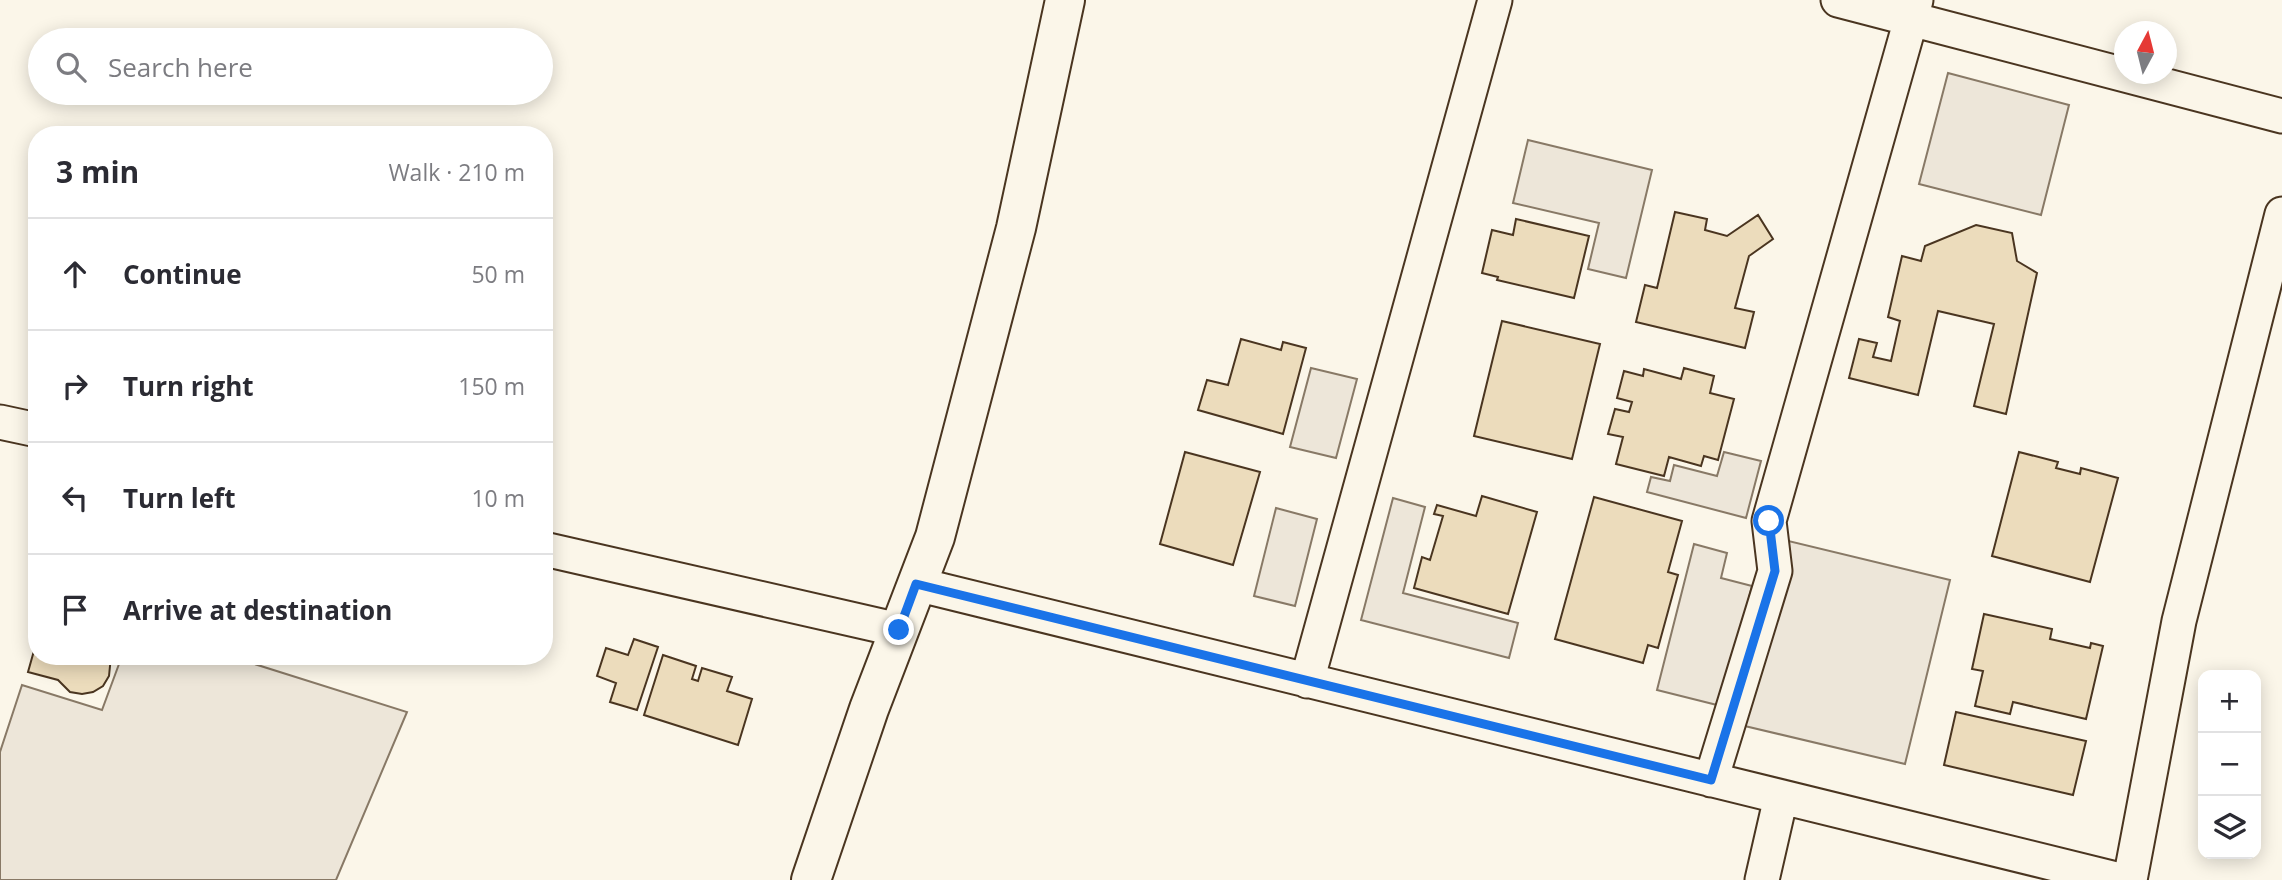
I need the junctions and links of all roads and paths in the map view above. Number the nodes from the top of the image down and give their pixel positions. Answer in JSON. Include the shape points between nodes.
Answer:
{"nodes":[{"id":1,"x":1065,"y":0,"type":"edge"},
{"id":2,"x":1495,"y":0,"type":"edge"},
{"id":3,"x":1839,"y":0,"type":"edge"},
{"id":4,"x":1914,"y":9,"type":"edge"},
{"id":5,"x":2282,"y":116,"type":"edge"},
{"id":6,"x":2282,"y":214,"type":"edge"},
{"id":7,"x":0,"y":422,"type":"edge"},
{"id":8,"x":28,"y":428,"type":"edge"},
{"id":9,"x":553,"y":551,"type":"edge"},
{"id":10,"x":916,"y":584,"type":"junction"},
{"id":11,"x":899,"y":630,"type":"junction"},
{"id":12,"x":1307,"y":681,"type":"junction"},
{"id":13,"x":1711,"y":780,"type":"junction"},
{"id":14,"x":1781,"y":797,"type":"junction"},
{"id":15,"x":811,"y":880,"type":"edge"},
{"id":16,"x":1762,"y":880,"type":"edge"},
{"id":17,"x":2120,"y":880,"type":"edge"},
{"id":18,"x":2130,"y":880,"type":"edge"}],
"edges":[{"from":1,"to":10,"type":"street","via":[[987,344],[935,537]]},
{"from":2,"to":12,"type":"street"},
{"from":3,"to":4,"type":"street"},
{"from":4,"to":5,"type":"street"},
{"from":4,"to":13,"type":"street","via":[[1769,521],[1775,571]]},
{"from":6,"to":18,"type":"street","via":[[2179,621]]},
{"from":7,"to":8,"type":"street"},
{"from":9,"to":11,"type":"street"},
{"from":10,"to":11,"type":"street"},
{"from":10,"to":12,"type":"street"},
{"from":11,"to":15,"type":"street"},
{"from":12,"to":13,"type":"street"},
{"from":13,"to":14,"type":"street"},
{"from":14,"to":16,"type":"street"},
{"from":14,"to":17,"type":"street"}]}
